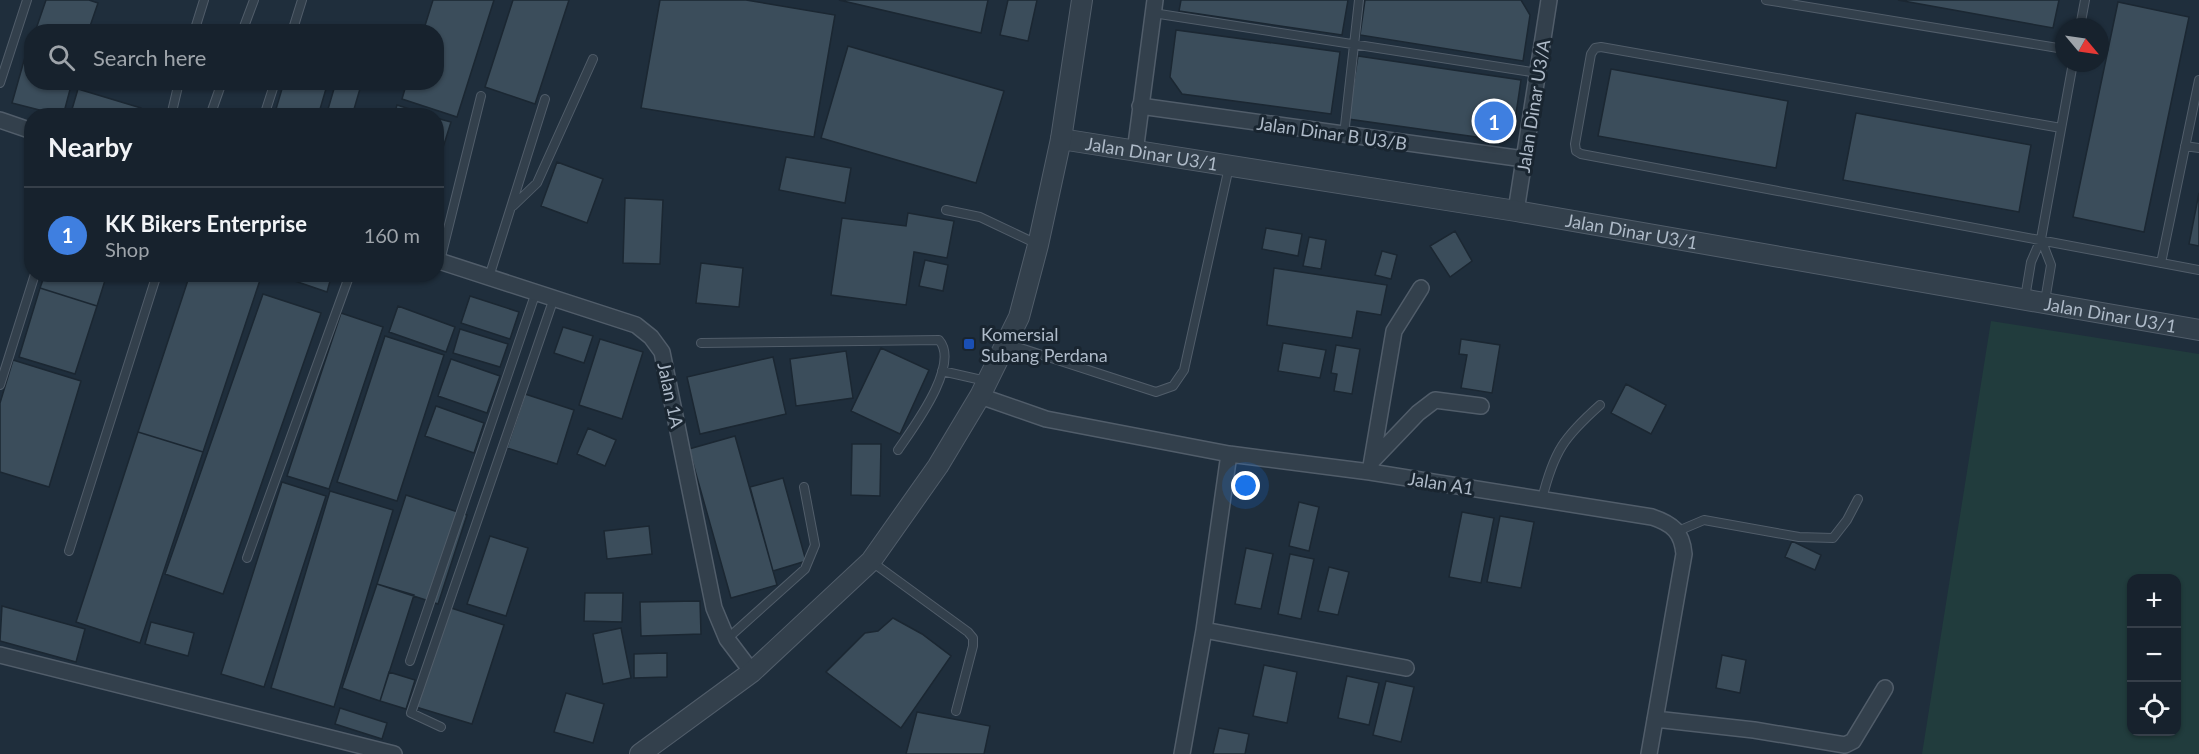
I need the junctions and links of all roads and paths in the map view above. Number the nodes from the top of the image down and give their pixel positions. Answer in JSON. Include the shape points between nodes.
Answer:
{"nodes":[{"id":1,"x":27,"y":0,"type":"edge"},
{"id":2,"x":204,"y":0,"type":"edge"},
{"id":3,"x":254,"y":0,"type":"edge"},
{"id":4,"x":302,"y":0,"type":"edge"},
{"id":5,"x":1082,"y":0,"type":"edge"},
{"id":6,"x":1359,"y":0,"type":"edge"},
{"id":7,"x":1549,"y":0,"type":"edge"},
{"id":8,"x":1766,"y":0,"type":"edge"},
{"id":9,"x":2085,"y":0,"type":"edge"},
{"id":10,"x":1154,"y":7,"type":"edge"},
{"id":11,"x":2082,"y":18,"type":"edge"},
{"id":12,"x":196,"y":24,"type":"edge"},
{"id":13,"x":245,"y":24,"type":"edge"},
{"id":14,"x":294,"y":24,"type":"edge"},
{"id":15,"x":1354,"y":44,"type":"junction"},
{"id":16,"x":2055,"y":48,"type":"edge"},
{"id":17,"x":593,"y":59,"type":"dead end"},
{"id":18,"x":2071,"y":72,"type":"edge"},
{"id":19,"x":1538,"y":73,"type":"junction"},
{"id":20,"x":2199,"y":80,"type":"edge"},
{"id":21,"x":0,"y":83,"type":"edge"},
{"id":22,"x":177,"y":90,"type":"edge"},
{"id":23,"x":219,"y":90,"type":"edge"},
{"id":24,"x":272,"y":90,"type":"edge"},
{"id":25,"x":481,"y":96,"type":"dead end"},
{"id":26,"x":545,"y":99,"type":"dead end"},
{"id":27,"x":1140,"y":106,"type":"junction"},
{"id":28,"x":173,"y":108,"type":"edge"},
{"id":29,"x":213,"y":108,"type":"edge"},
{"id":30,"x":267,"y":108,"type":"edge"},
{"id":31,"x":0,"y":120,"type":"edge"},
{"id":32,"x":24,"y":128,"type":"edge"},
{"id":33,"x":2061,"y":128,"type":"junction"},
{"id":34,"x":1344,"y":135,"type":"junction"},
{"id":35,"x":1061,"y":139,"type":"junction"},
{"id":36,"x":2186,"y":146,"type":"junction"},
{"id":37,"x":2199,"y":148,"type":"edge"},
{"id":38,"x":1135,"y":152,"type":"junction"},
{"id":39,"x":1524,"y":159,"type":"junction"},
{"id":40,"x":1229,"y":167,"type":"junction"},
{"id":41,"x":511,"y":207,"type":"junction"},
{"id":42,"x":946,"y":210,"type":"dead end"},
{"id":43,"x":1516,"y":211,"type":"junction"},
{"id":44,"x":444,"y":237,"type":"edge"},
{"id":45,"x":2041,"y":239,"type":"junction"},
{"id":46,"x":1038,"y":245,"type":"junction"},
{"id":47,"x":444,"y":262,"type":"edge"},
{"id":48,"x":2161,"y":263,"type":"junction"},
{"id":49,"x":2199,"y":270,"type":"edge"},
{"id":50,"x":489,"y":277,"type":"junction"},
{"id":51,"x":32,"y":282,"type":"edge"},
{"id":52,"x":154,"y":282,"type":"edge"},
{"id":53,"x":347,"y":282,"type":"edge"},
{"id":54,"x":1421,"y":288,"type":"dead end"},
{"id":55,"x":536,"y":292,"type":"junction"},
{"id":56,"x":554,"y":298,"type":"junction"},
{"id":57,"x":2025,"y":298,"type":"junction"},
{"id":58,"x":2044,"y":302,"type":"junction"},
{"id":59,"x":2199,"y":330,"type":"edge"},
{"id":60,"x":701,"y":343,"type":"dead end"},
{"id":61,"x":1006,"y":344,"type":"junction"},
{"id":62,"x":942,"y":371,"type":"junction"},
{"id":63,"x":0,"y":385,"type":"edge"},
{"id":64,"x":984,"y":389,"type":"junction"},
{"id":65,"x":1600,"y":405,"type":"dead end"},
{"id":66,"x":1481,"y":406,"type":"dead end"},
{"id":67,"x":898,"y":450,"type":"dead end"},
{"id":68,"x":1229,"y":454,"type":"junction"},
{"id":69,"x":1371,"y":466,"type":"junction"},
{"id":70,"x":804,"y":487,"type":"dead end"},
{"id":71,"x":1858,"y":498,"type":"dead end"},
{"id":72,"x":1542,"y":499,"type":"junction"},
{"id":73,"x":1678,"y":531,"type":"junction"},
{"id":74,"x":69,"y":550,"type":"dead end"},
{"id":75,"x":247,"y":558,"type":"dead end"},
{"id":76,"x":871,"y":561,"type":"junction"},
{"id":77,"x":1204,"y":630,"type":"junction"},
{"id":78,"x":727,"y":639,"type":"junction"},
{"id":79,"x":0,"y":654,"type":"edge"},
{"id":80,"x":410,"y":661,"type":"dead end"},
{"id":81,"x":1406,"y":668,"type":"dead end"},
{"id":82,"x":752,"y":672,"type":"junction"},
{"id":83,"x":1885,"y":688,"type":"dead end"},
{"id":84,"x":956,"y":711,"type":"dead end"},
{"id":85,"x":1655,"y":719,"type":"junction"},
{"id":86,"x":441,"y":727,"type":"dead end"},
{"id":87,"x":394,"y":754,"type":"edge"},
{"id":88,"x":640,"y":754,"type":"edge"},
{"id":89,"x":1182,"y":754,"type":"edge"},
{"id":90,"x":1650,"y":754,"type":"edge"}],
"edges":[{"from":1,"to":21,"type":"lane"},
{"from":2,"to":12,"type":"lane"},
{"from":3,"to":13,"type":"lane"},
{"from":4,"to":14,"type":"lane"},
{"from":5,"to":35,"type":"street"},
{"from":6,"to":15,"type":"lane"},
{"from":7,"to":19,"type":"street","name":"Jalan Dinar U3/A"},
{"from":8,"to":16,"type":"lane"},
{"from":9,"to":11,"type":"lane"},
{"from":10,"to":15,"type":"lane"},
{"from":10,"to":27,"type":"street"},
{"from":15,"to":19,"type":"lane"},
{"from":15,"to":34,"type":"lane"},
{"from":17,"to":41,"type":"lane","via":[[537,183]]},
{"from":18,"to":33,"type":"lane"},
{"from":19,"to":39,"type":"street","name":"Jalan Dinar U3/A"},
{"from":20,"to":36,"type":"lane"},
{"from":22,"to":28,"type":"lane"},
{"from":23,"to":29,"type":"lane"},
{"from":24,"to":30,"type":"lane"},
{"from":25,"to":44,"type":"lane"},
{"from":26,"to":41,"type":"lane"},
{"from":27,"to":34,"type":"street","name":"Jalan Dinar B U3/B"},
{"from":27,"to":38,"type":"street"},
{"from":31,"to":32,"type":"street"},
{"from":33,"to":45,"type":"lane"},
{"from":33,"to":45,"type":"lane","via":[[1601,47],[1591,54],[1577,133],[1576,150],[1581,154]]},
{"from":34,"to":39,"type":"street","name":"Jalan Dinar B U3/B"},
{"from":35,"to":38,"type":"street","name":"Jalan Dinar U3/1"},
{"from":35,"to":46,"type":"street"},
{"from":36,"to":37,"type":"lane"},
{"from":36,"to":48,"type":"lane"},
{"from":38,"to":40,"type":"street","name":"Jalan Dinar U3/1"},
{"from":39,"to":43,"type":"street","name":"Jalan Dinar U3/A"},
{"from":40,"to":43,"type":"street","name":"Jalan Dinar U3/1"},
{"from":40,"to":61,"type":"lane","via":[[1184,370],[1173,386],[1156,392]]},
{"from":41,"to":50,"type":"lane"},
{"from":42,"to":46,"type":"lane","via":[[980,217]]},
{"from":43,"to":57,"type":"street","name":"Jalan Dinar U3/1"},
{"from":45,"to":48,"type":"lane"},
{"from":45,"to":57,"type":"lane","via":[[2031,262]]},
{"from":45,"to":58,"type":"lane","via":[[2051,265]]},
{"from":46,"to":61,"type":"street","via":[[1019,317]]},
{"from":47,"to":50,"type":"street","name":"Jalan 1A"},
{"from":48,"to":49,"type":"lane"},
{"from":50,"to":55,"type":"street","name":"Jalan 1A"},
{"from":51,"to":63,"type":"lane"},
{"from":52,"to":74,"type":"lane"},
{"from":53,"to":75,"type":"lane"},
{"from":54,"to":69,"type":"street","via":[[1394,331]]},
{"from":55,"to":56,"type":"street","name":"Jalan 1A"},
{"from":55,"to":80,"type":"lane"},
{"from":56,"to":78,"type":"street","name":"Jalan 1A","via":[[636,325],[662,352],[714,608]]},
{"from":56,"to":86,"type":"lane","via":[[411,713]]},
{"from":57,"to":58,"type":"street","name":"Jalan Dinar U3/1"},
{"from":58,"to":59,"type":"street","name":"Jalan Dinar U3/1"},
{"from":60,"to":62,"type":"lane","via":[[934,338],[943,344]]},
{"from":61,"to":64,"type":"street"},
{"from":62,"to":64,"type":"lane"},
{"from":62,"to":67,"type":"lane","via":[[925,410]]},
{"from":64,"to":68,"type":"street","name":"Jalan A1","via":[[1046,419]]},
{"from":64,"to":76,"type":"street","via":[[938,466]]},
{"from":65,"to":72,"type":"lane","via":[[1570,431],[1555,457]]},
{"from":66,"to":69,"type":"street","via":[[1435,400],[1418,412]]},
{"from":68,"to":69,"type":"street","name":"Jalan A1"},
{"from":68,"to":77,"type":"street"},
{"from":69,"to":72,"type":"street","name":"Jalan A1"},
{"from":70,"to":78,"type":"lane","via":[[814,545],[805,569]]},
{"from":71,"to":73,"type":"lane","via":[[1833,538],[1799,537],[1704,520]]},
{"from":72,"to":73,"type":"street","name":"Jalan A1","via":[[1652,517]]},
{"from":73,"to":85,"type":"street","via":[[1684,554]]},
{"from":76,"to":82,"type":"street"},
{"from":76,"to":84,"type":"lane","via":[[973,638]]},
{"from":77,"to":81,"type":"street"},
{"from":77,"to":89,"type":"street"},
{"from":78,"to":82,"type":"street","name":"Jalan 1A"},
{"from":79,"to":87,"type":"street"},
{"from":82,"to":88,"type":"street"},
{"from":83,"to":85,"type":"street","via":[[1853,741],[1845,745]]},
{"from":85,"to":90,"type":"street"}]}
